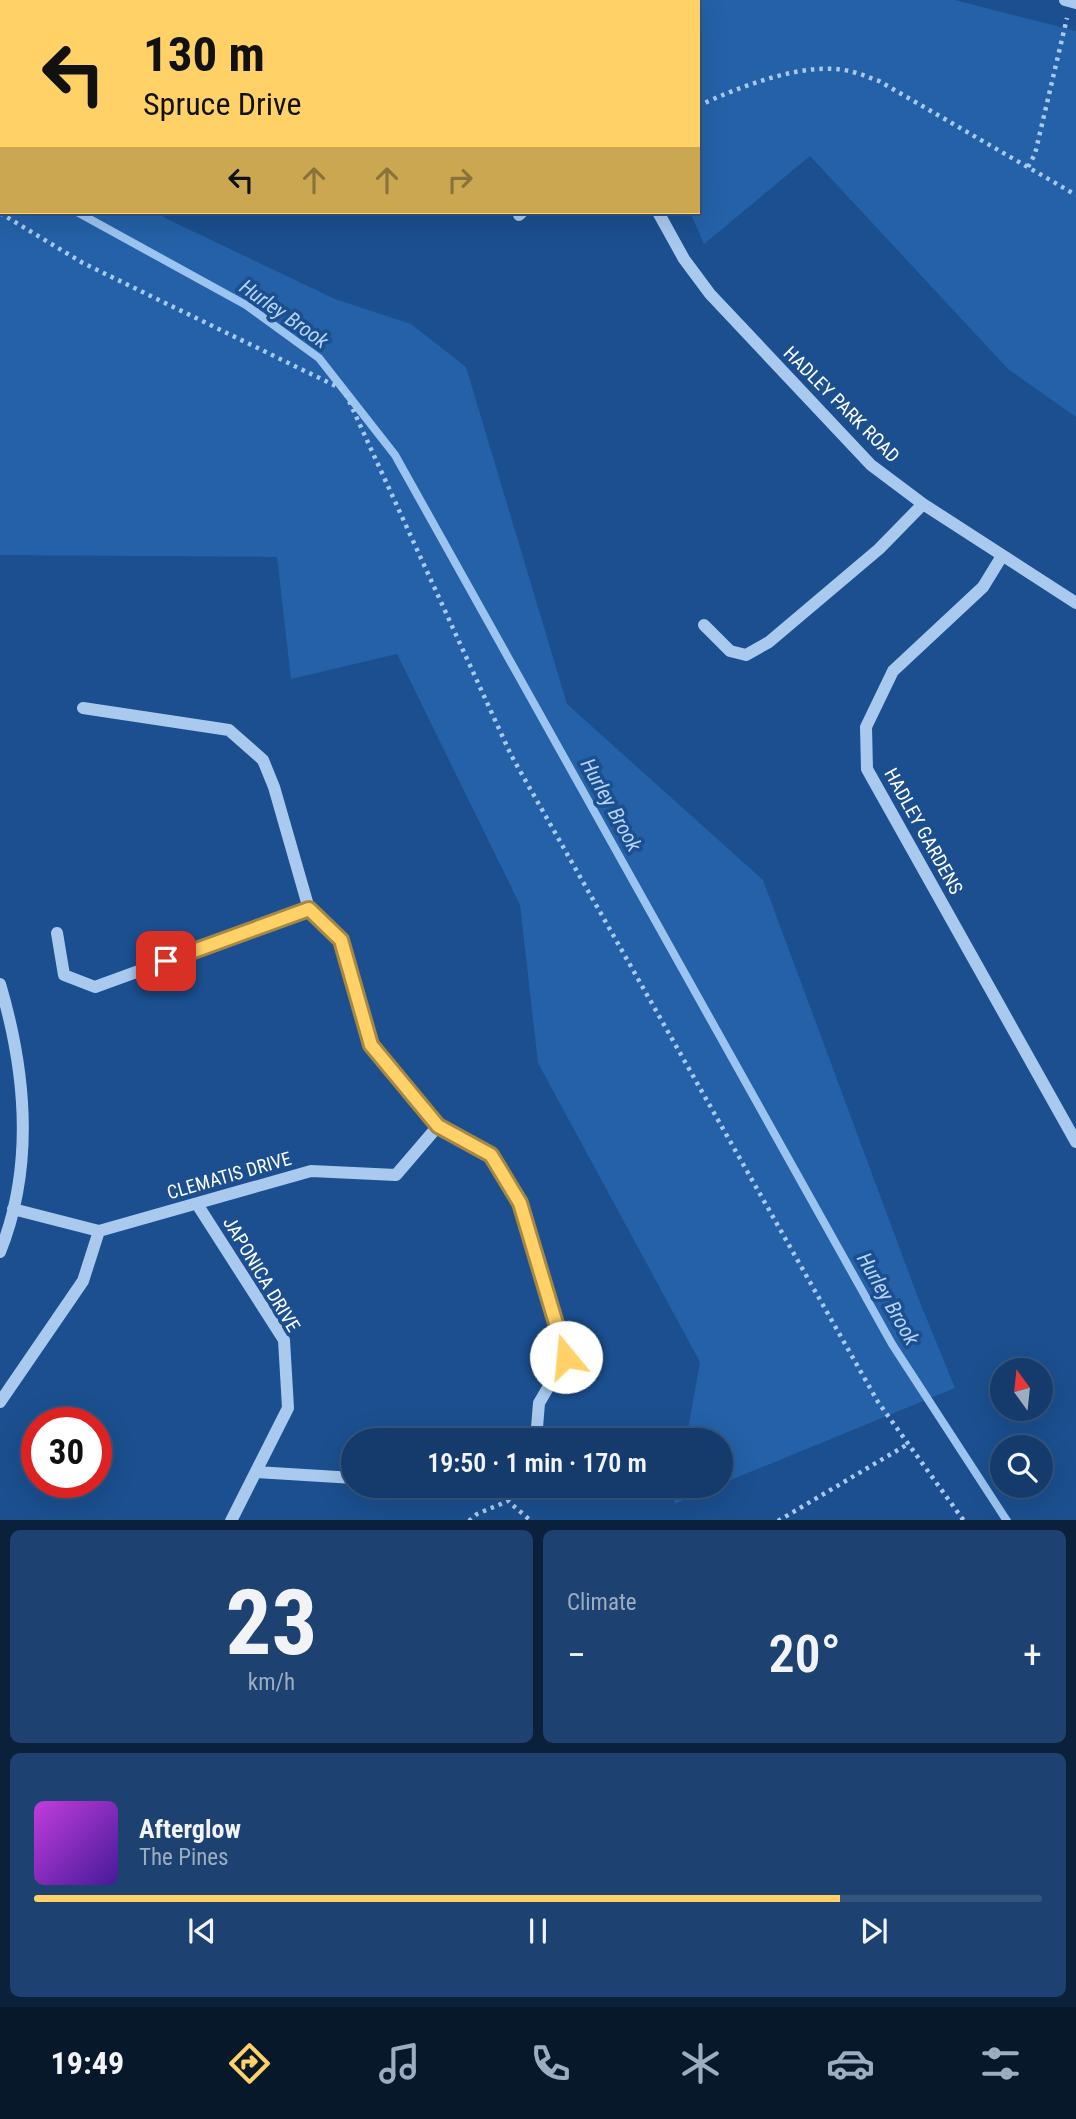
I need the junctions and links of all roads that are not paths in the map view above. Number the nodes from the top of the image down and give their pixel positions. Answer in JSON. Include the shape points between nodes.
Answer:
{"nodes":[{"id":1,"x":660,"y":214,"type":"edge"},
{"id":2,"x":923,"y":504,"type":"junction"},
{"id":3,"x":1002,"y":556,"type":"junction"},
{"id":4,"x":1076,"y":603,"type":"edge"},
{"id":5,"x":704,"y":625,"type":"dead end"},
{"id":6,"x":83,"y":708,"type":"dead end"},
{"id":7,"x":309,"y":909,"type":"junction"},
{"id":8,"x":57,"y":933,"type":"dead end"},
{"id":9,"x":0,"y":984,"type":"edge"},
{"id":10,"x":438,"y":1126,"type":"junction"},
{"id":11,"x":1076,"y":1142,"type":"edge"},
{"id":12,"x":197,"y":1204,"type":"junction"},
{"id":13,"x":13,"y":1209,"type":"junction"},
{"id":14,"x":99,"y":1231,"type":"junction"},
{"id":15,"x":0,"y":1252,"type":"edge"},
{"id":16,"x":0,"y":1402,"type":"edge"},
{"id":17,"x":537,"y":1428,"type":"edge"},
{"id":18,"x":256,"y":1472,"type":"junction"},
{"id":19,"x":341,"y":1477,"type":"edge"},
{"id":20,"x":232,"y":1520,"type":"edge"}],
"edges":[{"from":1,"to":2,"type":"street","name":"HADLEY PARK ROAD","via":[[684,259],[710,293],[871,465]]},
{"from":2,"to":3,"type":"street","name":"HADLEY PARK ROAD"},
{"from":2,"to":5,"type":"street","via":[[869,558],[769,642],[746,655],[730,650]]},
{"from":3,"to":4,"type":"street","name":"HADLEY PARK ROAD"},
{"from":3,"to":11,"type":"street","name":"HADLEY GARDENS","via":[[983,587],[893,671],[866,727],[867,769]]},
{"from":6,"to":7,"type":"street","via":[[229,730],[263,760]]},
{"from":7,"to":8,"type":"street","via":[[94,987],[64,975]]},
{"from":7,"to":10,"type":"street","via":[[341,940],[371,1045]]},
{"from":9,"to":13,"type":"street","via":[[21,1070],[24,1110],[23,1167]]},
{"from":10,"to":12,"type":"street","name":"CLEMATIS DRIVE","via":[[396,1175],[311,1171]]},
{"from":10,"to":17,"type":"street","via":[[491,1155],[520,1203],[566,1357],[539,1403]]},
{"from":12,"to":14,"type":"street","name":"CLEMATIS DRIVE"},
{"from":12,"to":18,"type":"street","name":"JAPONICA DRIVE","via":[[284,1340],[288,1408]]},
{"from":13,"to":14,"type":"street","name":"CLEMATIS DRIVE"},
{"from":13,"to":15,"type":"street"},
{"from":14,"to":16,"type":"street","via":[[83,1281]]},
{"from":18,"to":19,"type":"street"},
{"from":18,"to":20,"type":"street","name":"JAPONICA DRIVE"}]}
